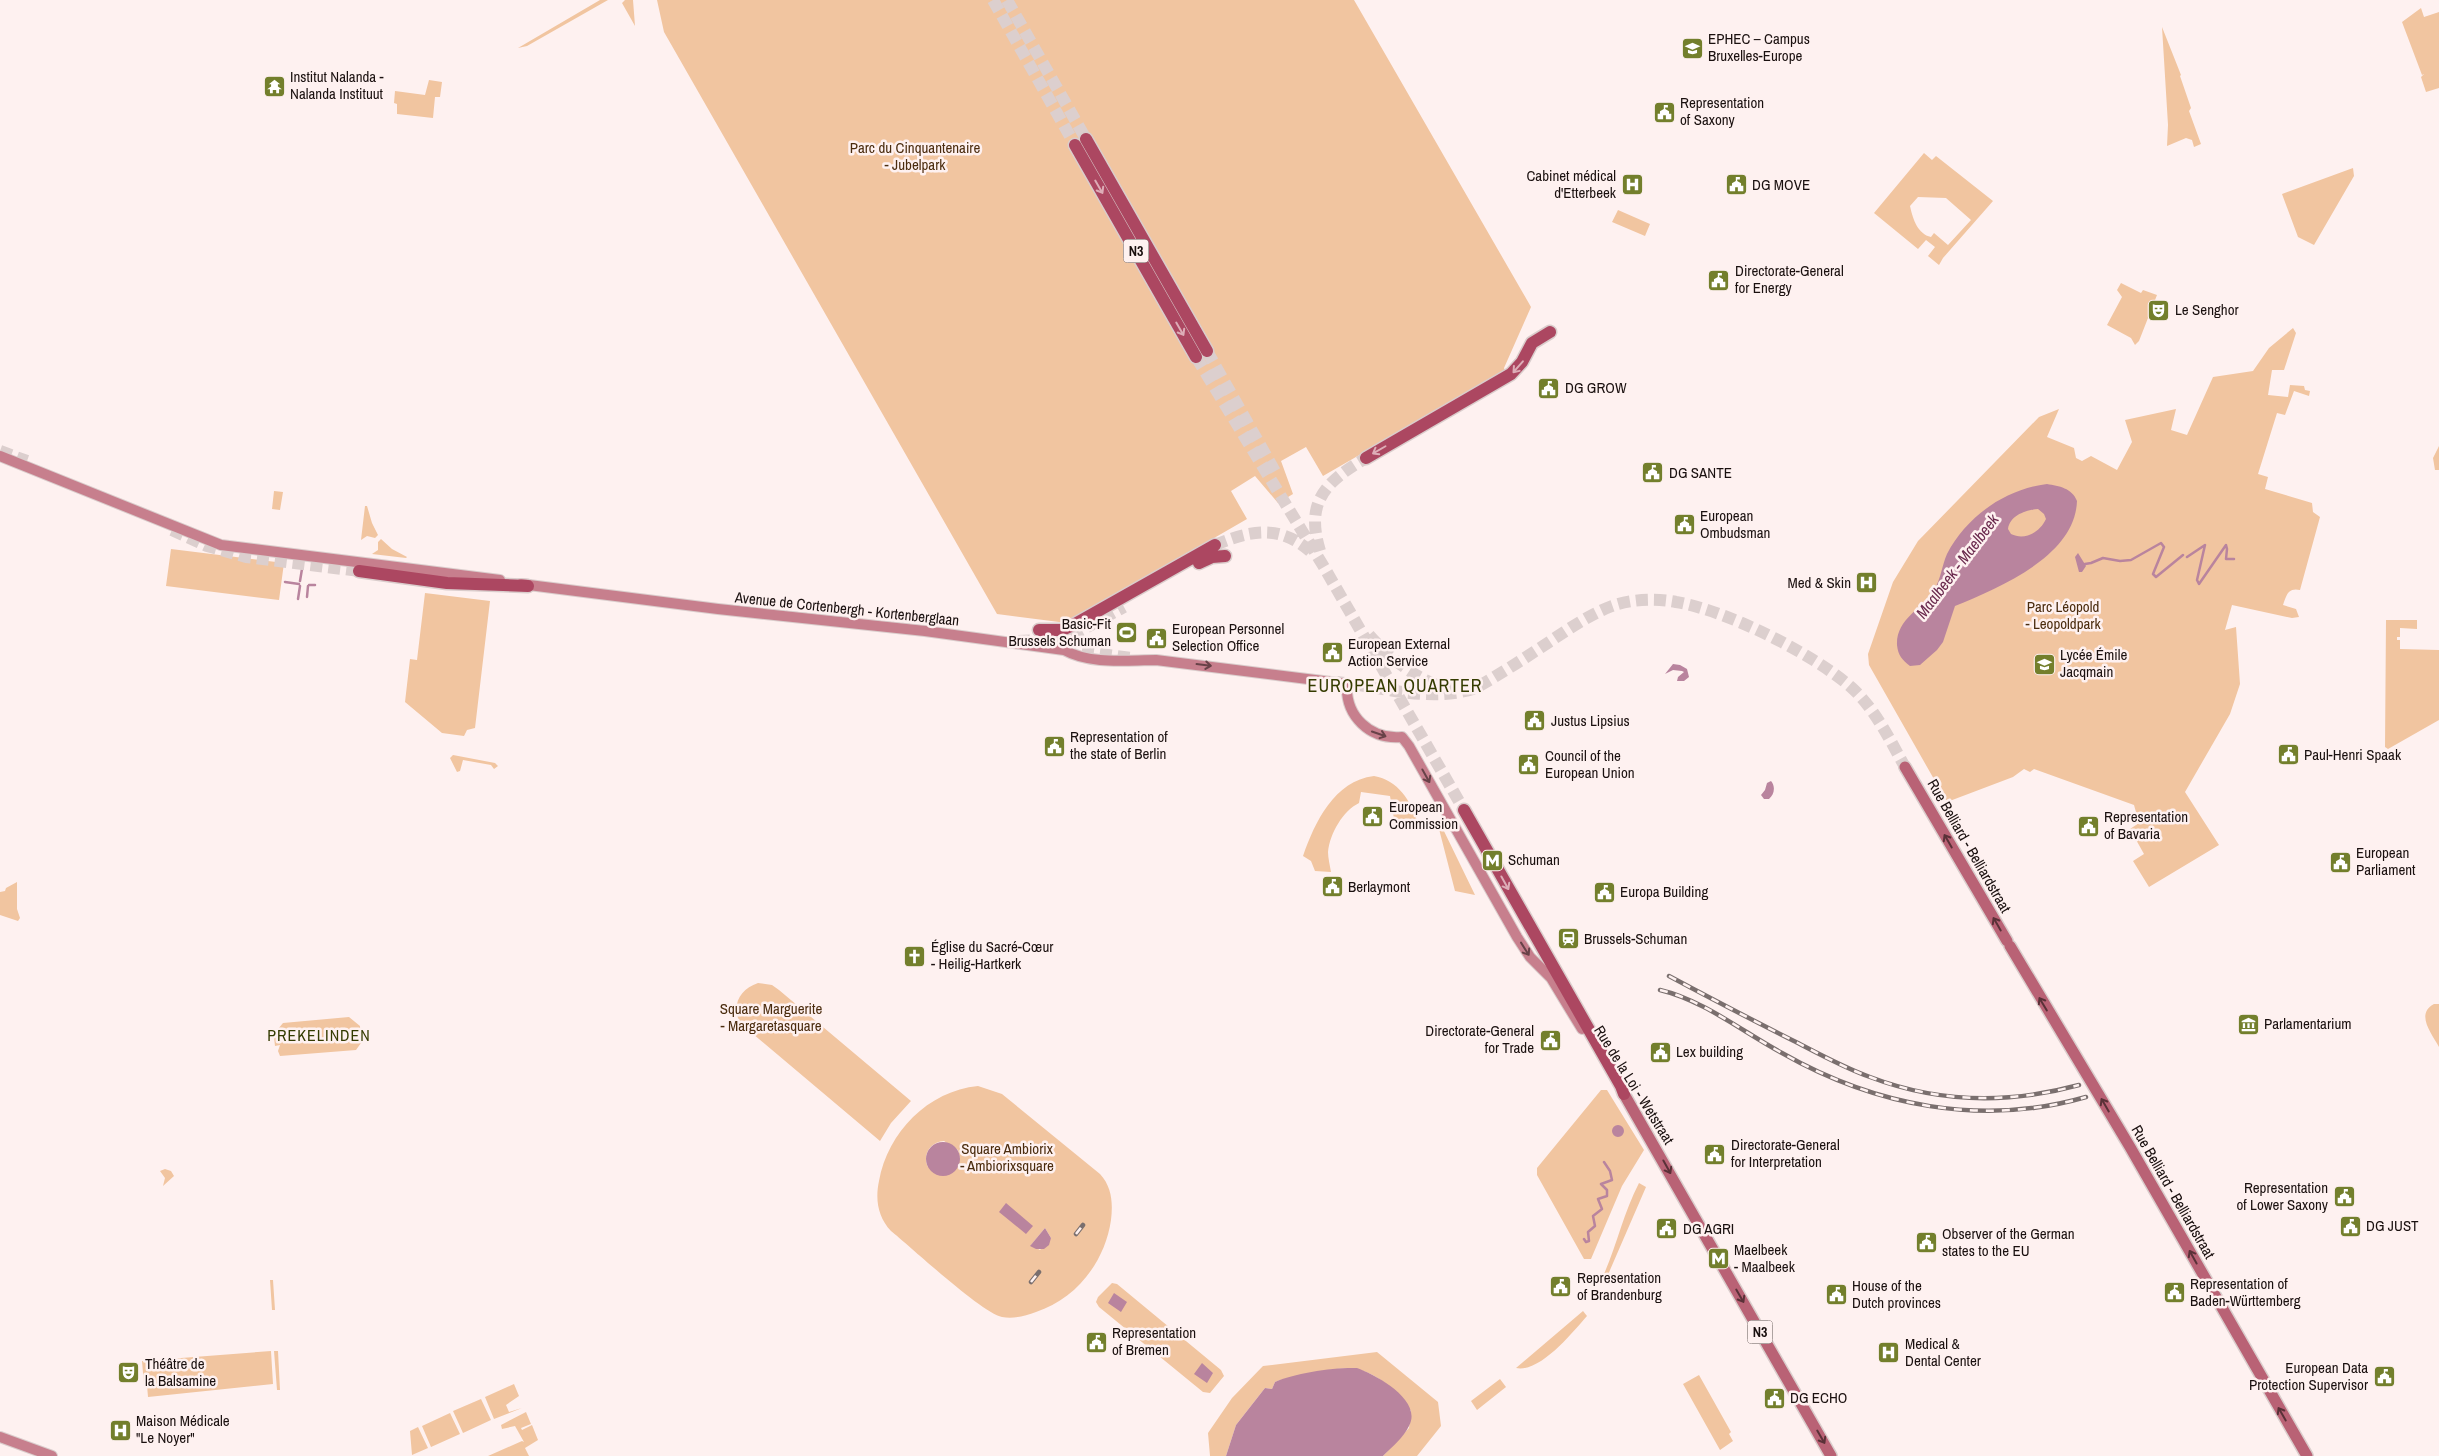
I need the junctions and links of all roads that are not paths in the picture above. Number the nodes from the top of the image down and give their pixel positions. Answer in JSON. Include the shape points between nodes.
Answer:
{"nodes":[{"id":1,"x":1081,"y":142,"type":"tunnel mouth"},
{"id":2,"x":1550,"y":332,"type":"dead end"},
{"id":3,"x":1201,"y":354,"type":"tunnel mouth"},
{"id":4,"x":2,"y":455,"type":"edge"},
{"id":5,"x":1366,"y":458,"type":"tunnel mouth"},
{"id":6,"x":1216,"y":545,"type":"tunnel mouth"},
{"id":7,"x":1225,"y":556,"type":"tunnel mouth"},
{"id":8,"x":359,"y":571,"type":"tunnel mouth"},
{"id":9,"x":528,"y":586,"type":"junction"},
{"id":10,"x":1124,"y":607,"type":"tunnel mouth"},
{"id":11,"x":1039,"y":630,"type":"dead end"},
{"id":12,"x":1402,"y":737,"type":"joint"},
{"id":13,"x":1905,"y":767,"type":"tunnel mouth"},
{"id":14,"x":1464,"y":810,"type":"tunnel mouth"},
{"id":15,"x":1624,"y":1094,"type":"junction"},
{"id":16,"x":0,"y":1437,"type":"edge"},
{"id":17,"x":52,"y":1456,"type":"edge"},
{"id":18,"x":1831,"y":1456,"type":"edge"},
{"id":19,"x":2307,"y":1456,"type":"edge"}],
"edges":[{"from":1,"to":3,"type":"highway","number":"N3"},
{"from":2,"to":5,"type":"highway","one_way":true,"via":[[1532,344],[1511,374]]},
{"from":4,"to":9,"type":"main road","name":"Avenue de Cortenbergh - Kortenberglaan","via":[[221,545],[511,581]]},
{"from":6,"to":11,"type":"highway","via":[[1075,624],[1062,630]]},
{"from":7,"to":10,"type":"highway","via":[[1212,557]]},
{"from":8,"to":9,"type":"highway","via":[[447,583]]},
{"from":9,"to":12,"type":"main road","name":"Avenue de Cortenbergh - Kortenberglaan","one_way":true,"via":[[957,636],[1064,650],[1072,655],[1094,658],[1129,662],[1156,660],[1346,684],[1349,705],[1359,722],[1376,734]]},
{"from":12,"to":15,"type":"main road","name":"Rue de la Loi - Wetstraat","one_way":true,"via":[[1517,937],[1530,957],[1551,978],[1616,1088]]},
{"from":19,"to":13,"type":"main road","name":"Rue Belliard - Belliardstraat","one_way":true,"via":[[2121,1131]]},
{"from":14,"to":15,"type":"highway","one_way":true},
{"from":15,"to":18,"type":"main road","name":"Rue de la Loi - Wetstraat","number":"N3","one_way":true},
{"from":16,"to":17,"type":"main road"}]}
